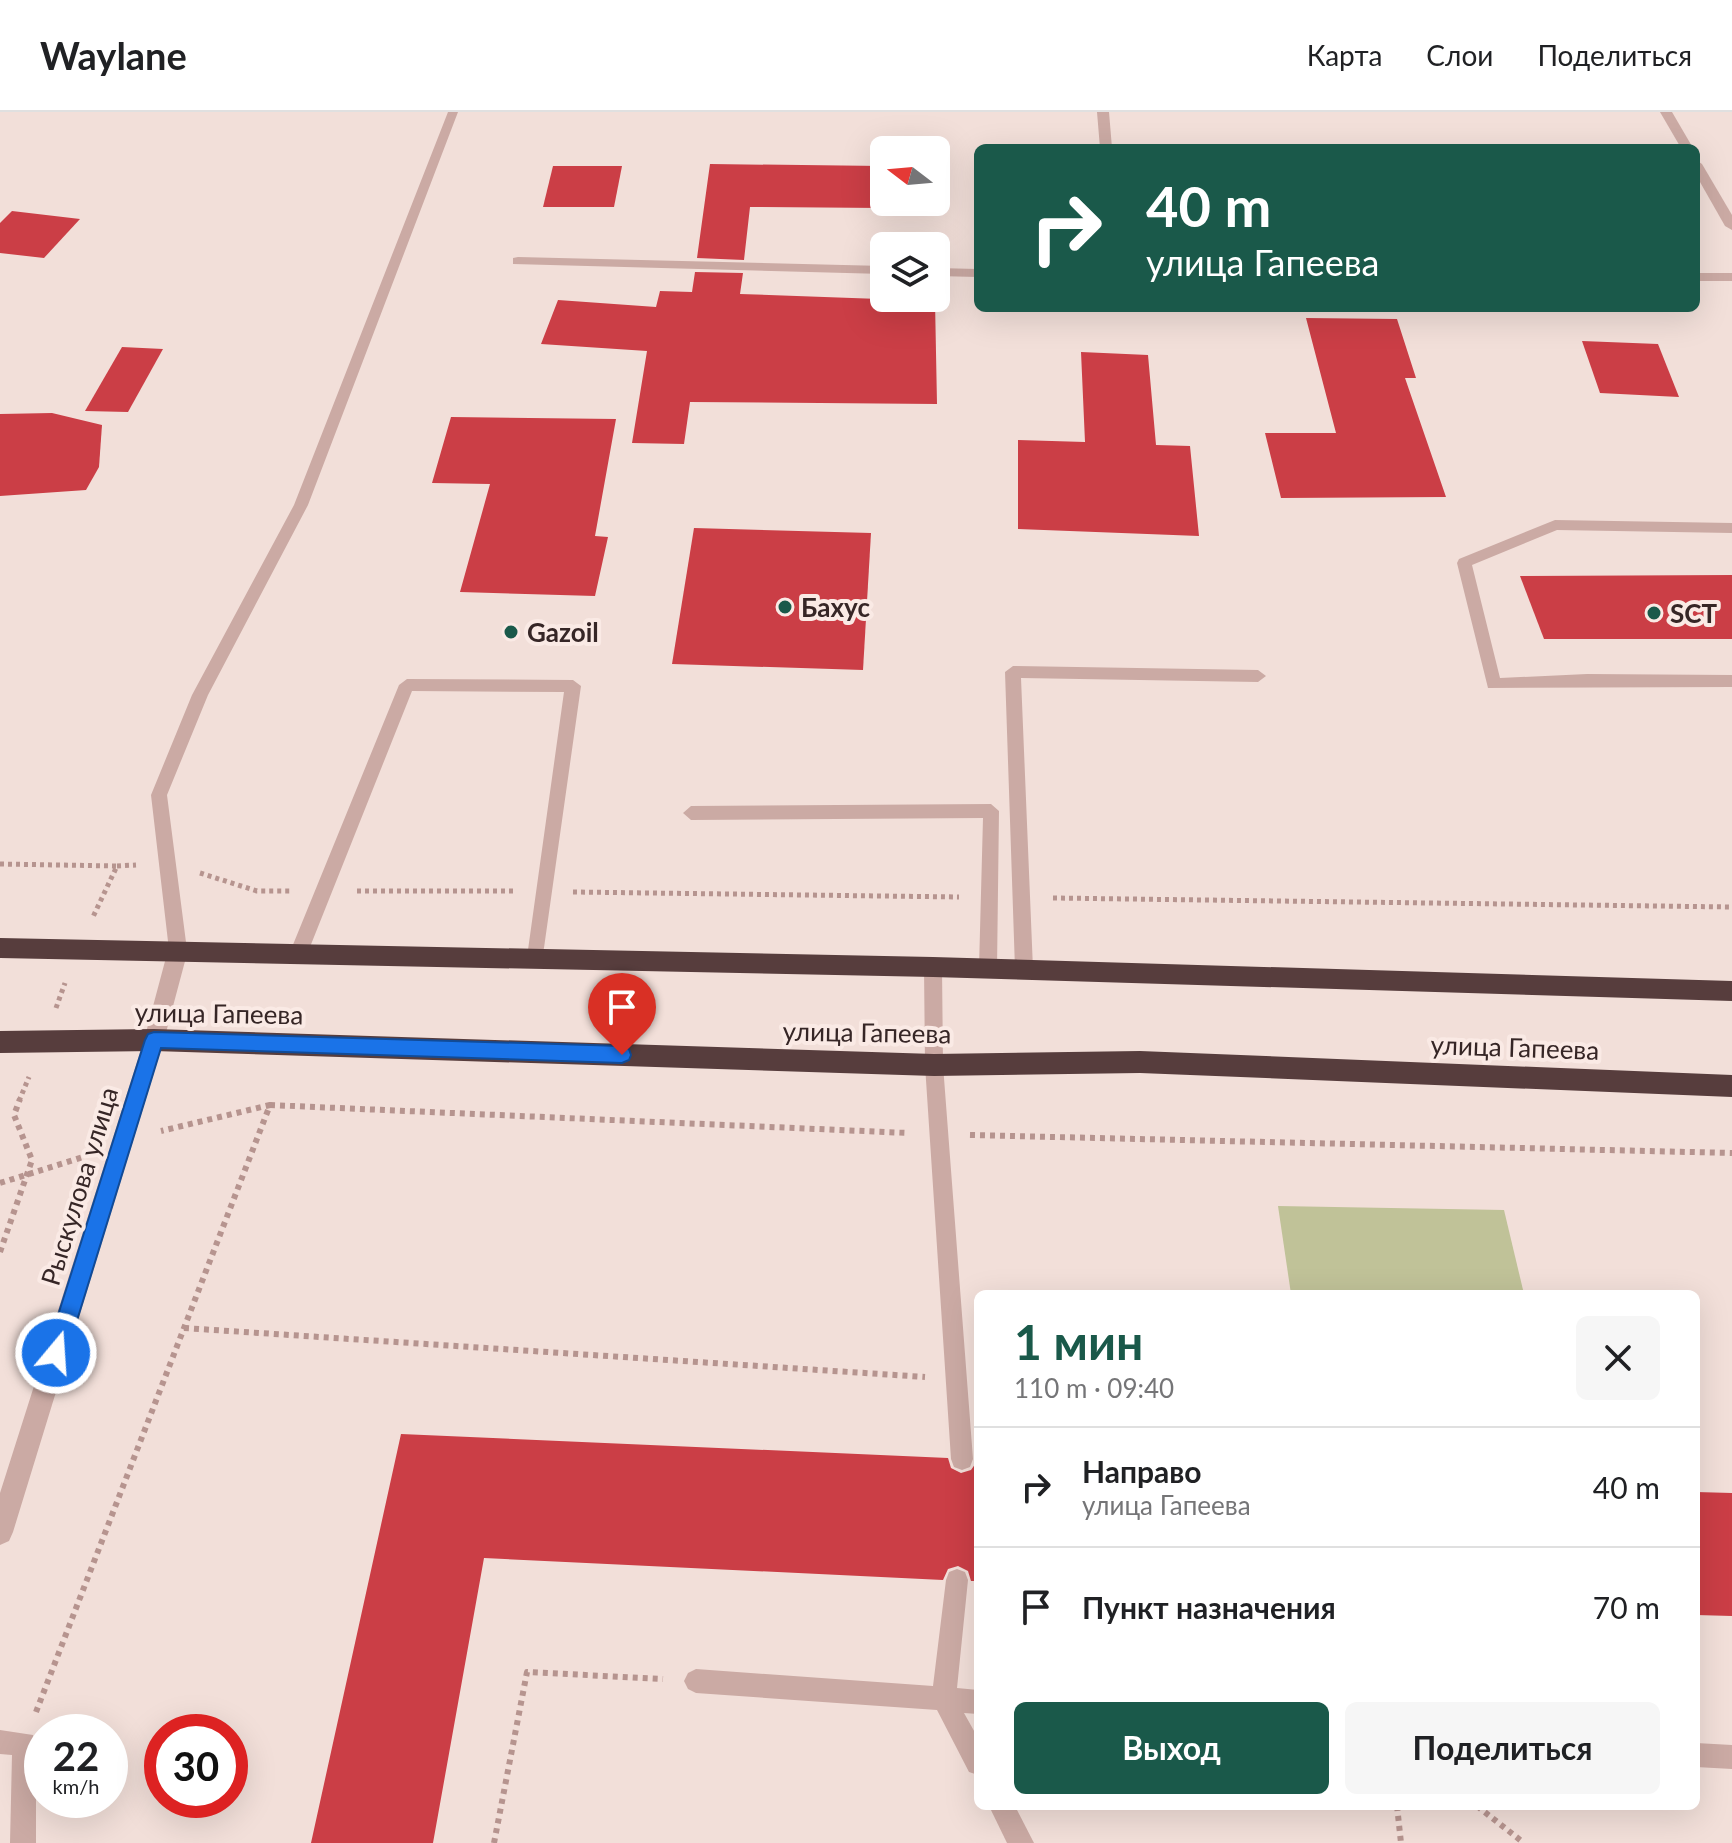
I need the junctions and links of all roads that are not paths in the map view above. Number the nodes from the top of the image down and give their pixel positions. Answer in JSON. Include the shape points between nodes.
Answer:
{"nodes":[{"id":1,"x":453,"y":112,"type":"edge"},
{"id":2,"x":1103,"y":112,"type":"edge"},
{"id":3,"x":1666,"y":112,"type":"edge"},
{"id":4,"x":1106,"y":144,"type":"edge"},
{"id":5,"x":1685,"y":144,"type":"edge"},
{"id":6,"x":1700,"y":171,"type":"edge"},
{"id":7,"x":1732,"y":226,"type":"edge"},
{"id":8,"x":518,"y":261,"type":"dead end"},
{"id":9,"x":870,"y":270,"type":"edge"},
{"id":10,"x":950,"y":272,"type":"edge"},
{"id":11,"x":974,"y":273,"type":"edge"},
{"id":12,"x":1700,"y":277,"type":"edge"},
{"id":13,"x":1732,"y":277,"type":"edge"},
{"id":14,"x":1732,"y":528,"type":"edge"},
{"id":15,"x":1258,"y":676,"type":"dead end"},
{"id":16,"x":1732,"y":681,"type":"edge"},
{"id":17,"x":691,"y":813,"type":"dead end"},
{"id":18,"x":0,"y":948,"type":"edge"},
{"id":19,"x":178,"y":950,"type":"junction"},
{"id":20,"x":299,"y":952,"type":"junction"},
{"id":21,"x":536,"y":957,"type":"junction"},
{"id":22,"x":933,"y":967,"type":"junction"},
{"id":23,"x":988,"y":968,"type":"junction"},
{"id":24,"x":1024,"y":969,"type":"junction"},
{"id":25,"x":1732,"y":991,"type":"edge"},
{"id":26,"x":154,"y":1040,"type":"junction"},
{"id":27,"x":0,"y":1042,"type":"edge"},
{"id":28,"x":934,"y":1065,"type":"junction"},
{"id":29,"x":1732,"y":1086,"type":"edge"},
{"id":30,"x":962,"y":1459,"type":"dead end"},
{"id":31,"x":0,"y":1532,"type":"edge"},
{"id":32,"x":957,"y":1580,"type":"dead end"},
{"id":33,"x":696,"y":1681,"type":"road end"},
{"id":34,"x":944,"y":1699,"type":"junction"},
{"id":35,"x":974,"y":1702,"type":"edge"},
{"id":36,"x":12,"y":1743,"type":"edge"},
{"id":37,"x":974,"y":1755,"type":"edge"},
{"id":38,"x":1700,"y":1755,"type":"edge"},
{"id":39,"x":1732,"y":1757,"type":"edge"},
{"id":40,"x":1003,"y":1810,"type":"edge"},
{"id":41,"x":23,"y":1843,"type":"edge"},
{"id":42,"x":1021,"y":1843,"type":"edge"}],
"edges":[{"from":1,"to":19,"type":"lane","via":[[301,505],[200,695],[159,795]]},
{"from":2,"to":4,"type":"street"},
{"from":3,"to":5,"type":"street"},
{"from":6,"to":7,"type":"street"},
{"from":8,"to":9,"type":"street"},
{"from":10,"to":11,"type":"street"},
{"from":12,"to":13,"type":"street"},
{"from":14,"to":16,"type":"lane","via":[[1555,525],[1464,563],[1494,684]]},
{"from":15,"to":24,"type":"lane","via":[[1013,672]]},
{"from":17,"to":23,"type":"lane","via":[[991,811]]},
{"from":18,"to":19,"type":"highway"},
{"from":19,"to":20,"type":"highway"},
{"from":19,"to":26,"type":"street","name":"Рыскулова улица"},
{"from":20,"to":21,"type":"highway"},
{"from":20,"to":21,"type":"lane","via":[[407,685],[573,686]]},
{"from":21,"to":22,"type":"highway"},
{"from":22,"to":23,"type":"highway"},
{"from":22,"to":28,"type":"lane"},
{"from":23,"to":24,"type":"highway"},
{"from":24,"to":25,"type":"highway"},
{"from":26,"to":27,"type":"highway","name":"улица Гапеева"},
{"from":26,"to":28,"type":"highway","name":"улица Гапеева"},
{"from":26,"to":31,"type":"street","name":"Рыскулова улица"},
{"from":28,"to":29,"type":"highway","name":"улица Гапеева","via":[[1140,1062]]},
{"from":28,"to":30,"type":"lane"},
{"from":32,"to":34,"type":"lane"},
{"from":33,"to":34,"type":"lane"},
{"from":34,"to":35,"type":"lane"},
{"from":34,"to":37,"type":"lane"},
{"from":36,"to":41,"type":"lane"},
{"from":38,"to":39,"type":"lane"},
{"from":40,"to":42,"type":"lane"}]}
